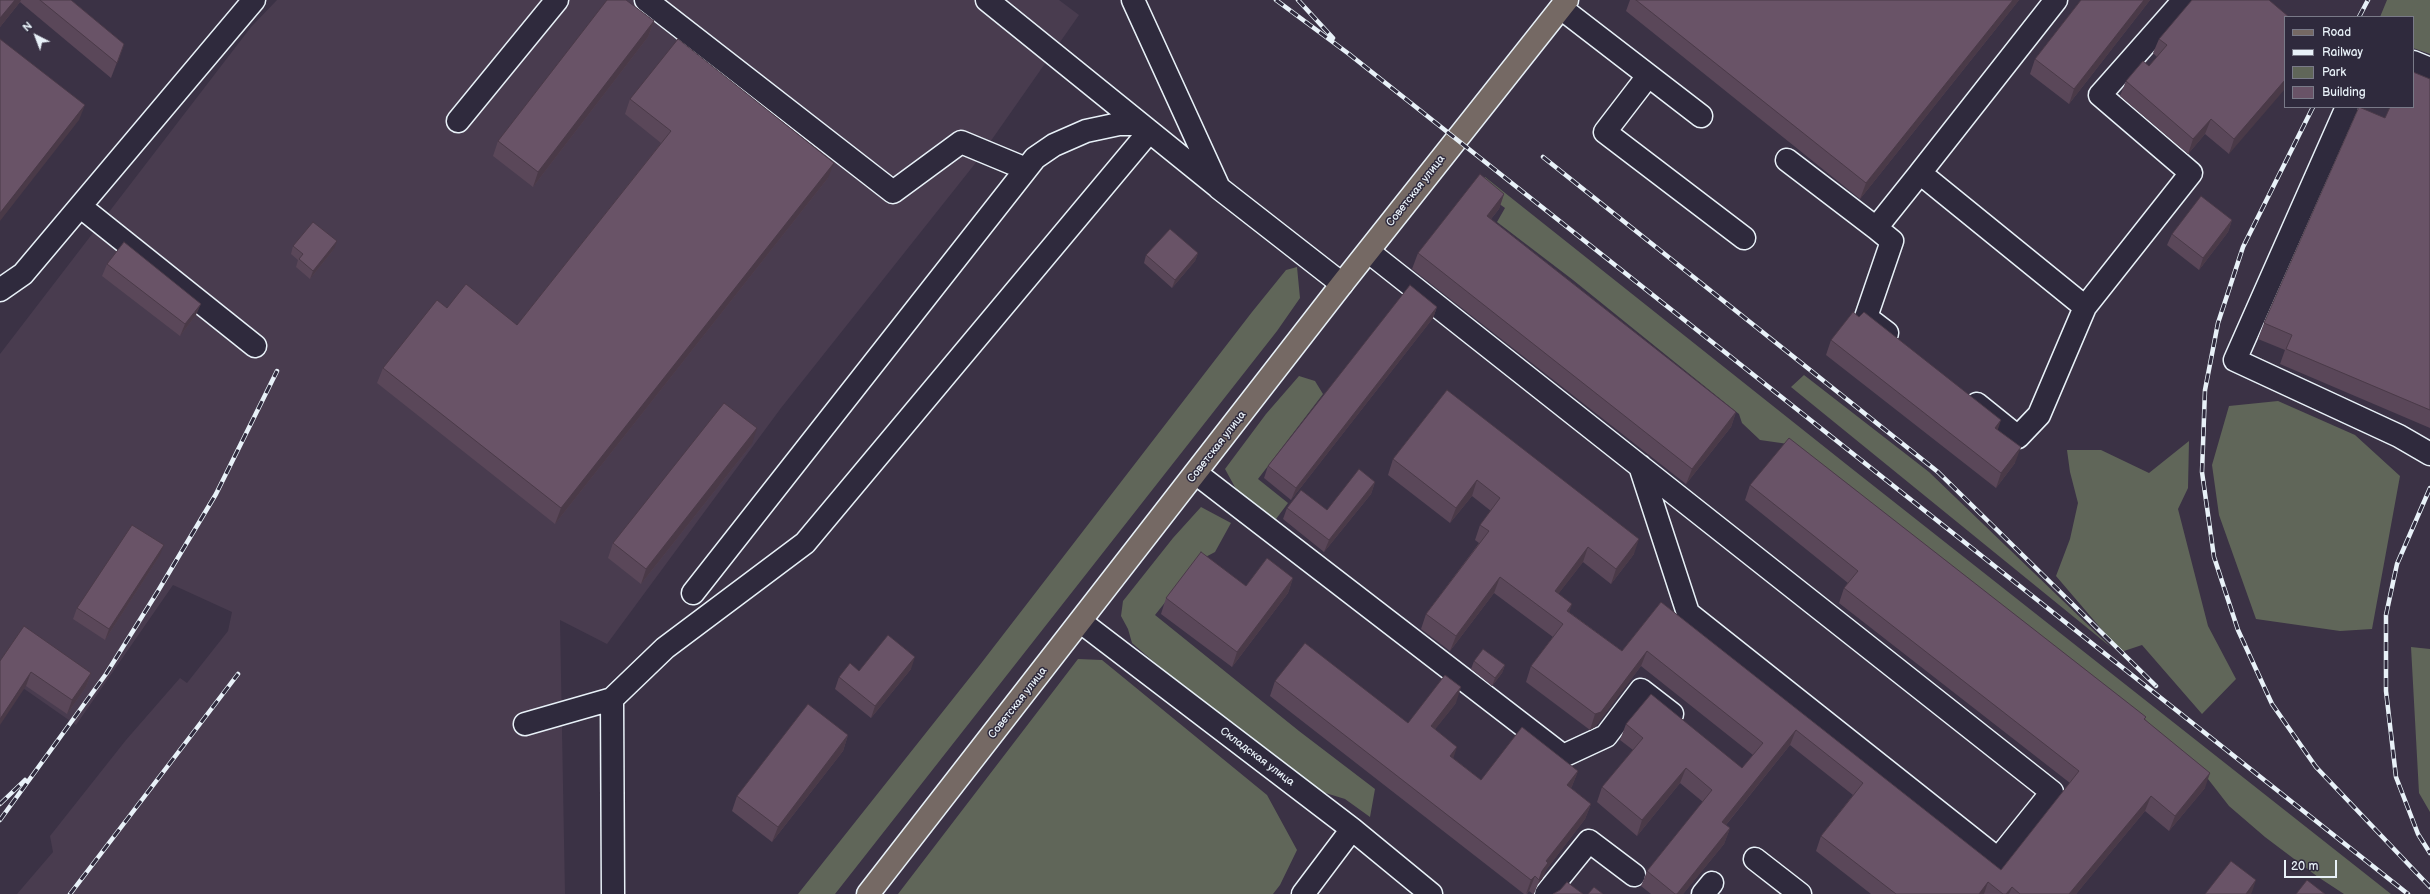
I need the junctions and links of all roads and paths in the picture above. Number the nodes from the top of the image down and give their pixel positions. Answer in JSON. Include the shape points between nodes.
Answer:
{"nodes":[{"id":1,"x":254,"y":0,"type":"edge"},
{"id":2,"x":557,"y":0,"type":"edge"},
{"id":3,"x":646,"y":0,"type":"edge"},
{"id":4,"x":987,"y":0,"type":"edge"},
{"id":5,"x":1133,"y":0,"type":"edge"},
{"id":6,"x":2056,"y":0,"type":"edge"},
{"id":7,"x":2184,"y":0,"type":"edge"},
{"id":8,"x":1564,"y":4,"type":"edge"},
{"id":9,"x":2414,"y":62,"type":"edge"},
{"id":10,"x":2430,"y":69,"type":"edge"},
{"id":11,"x":1648,"y":76,"type":"junction"},
{"id":12,"x":2347,"y":108,"type":"edge"},
{"id":13,"x":1701,"y":116,"type":"dead end"},
{"id":14,"x":458,"y":121,"type":"dead end"},
{"id":15,"x":1143,"y":128,"type":"junction"},
{"id":16,"x":1787,"y":160,"type":"dead end"},
{"id":17,"x":1026,"y":169,"type":"junction"},
{"id":18,"x":1920,"y":174,"type":"junction"},
{"id":19,"x":1219,"y":188,"type":"junction"},
{"id":20,"x":81,"y":207,"type":"junction"},
{"id":21,"x":1876,"y":228,"type":"junction"},
{"id":22,"x":1744,"y":238,"type":"dead end"},
{"id":23,"x":1368,"y":252,"type":"junction"},
{"id":24,"x":1342,"y":284,"type":"junction"},
{"id":25,"x":0,"y":290,"type":"edge"},
{"id":26,"x":2085,"y":307,"type":"junction"},
{"id":27,"x":255,"y":346,"type":"dead end"},
{"id":28,"x":1903,"y":346,"type":"edge"},
{"id":29,"x":1964,"y":394,"type":"edge"},
{"id":30,"x":2430,"y":454,"type":"edge"},
{"id":31,"x":1640,"y":466,"type":"junction"},
{"id":32,"x":1197,"y":474,"type":"junction"},
{"id":33,"x":692,"y":593,"type":"dead end"},
{"id":34,"x":1081,"y":622,"type":"junction"},
{"id":35,"x":612,"y":699,"type":"junction"},
{"id":36,"x":525,"y":724,"type":"dead end"},
{"id":37,"x":1690,"y":728,"type":"edge"},
{"id":38,"x":1352,"y":829,"type":"junction"},
{"id":39,"x":1756,"y":859,"type":"dead end"},
{"id":40,"x":1634,"y":875,"type":"dead end"},
{"id":41,"x":613,"y":894,"type":"edge"},
{"id":42,"x":868,"y":894,"type":"edge"},
{"id":43,"x":1304,"y":894,"type":"edge"},
{"id":44,"x":1431,"y":894,"type":"edge"},
{"id":45,"x":1546,"y":894,"type":"edge"},
{"id":46,"x":1800,"y":894,"type":"edge"}],
"edges":[{"from":1,"to":20,"type":"street"},
{"from":2,"to":14,"type":"street"},
{"from":3,"to":17,"type":"street","via":[[893,192],[961,142]]},
{"from":4,"to":15,"type":"street"},
{"from":5,"to":19,"type":"street"},
{"from":6,"to":18,"type":"street"},
{"from":7,"to":26,"type":"street","via":[[2100,95],[2191,174]]},
{"from":8,"to":11,"type":"street"},
{"from":8,"to":23,"type":"main road","name":"Советская улица"},
{"from":9,"to":10,"type":"street"},
{"from":11,"to":13,"type":"street"},
{"from":11,"to":22,"type":"street","via":[[1605,132]]},
{"from":12,"to":30,"type":"street","via":[[2235,360],[2399,436]]},
{"from":15,"to":17,"type":"street","via":[[1119,124],[1086,131],[1054,145],[1035,158]]},
{"from":15,"to":19,"type":"street"},
{"from":15,"to":35,"type":"street","via":[[805,543],[665,648]]},
{"from":16,"to":21,"type":"street"},
{"from":17,"to":33,"type":"street"},
{"from":18,"to":21,"type":"street"},
{"from":18,"to":26,"type":"street"},
{"from":19,"to":24,"type":"street"},
{"from":20,"to":25,"type":"street","via":[[23,274]]},
{"from":20,"to":27,"type":"street"},
{"from":21,"to":28,"type":"street","via":[[1892,240],[1866,317]]},
{"from":23,"to":24,"type":"main road","name":"Советская улица"},
{"from":23,"to":31,"type":"street"},
{"from":24,"to":32,"type":"main road","name":"Советская улица"},
{"from":26,"to":29,"type":"street","via":[[2038,415],[2018,437]]},
{"from":31,"to":31,"type":"street","via":[[2052,792],[1998,859],[1688,613]]},
{"from":32,"to":34,"type":"main road","name":"Советская улица"},
{"from":32,"to":37,"type":"street","via":[[1563,756],[1606,736],[1641,690]]},
{"from":34,"to":38,"type":"street","name":"Складская улица"},
{"from":34,"to":42,"type":"main road","name":"Советская улица"},
{"from":35,"to":36,"type":"street"},
{"from":35,"to":41,"type":"street"},
{"from":38,"to":43,"type":"street"},
{"from":38,"to":44,"type":"street","name":"Складская улица"},
{"from":39,"to":46,"type":"street"},
{"from":40,"to":45,"type":"street","via":[[1589,841]]}]}
